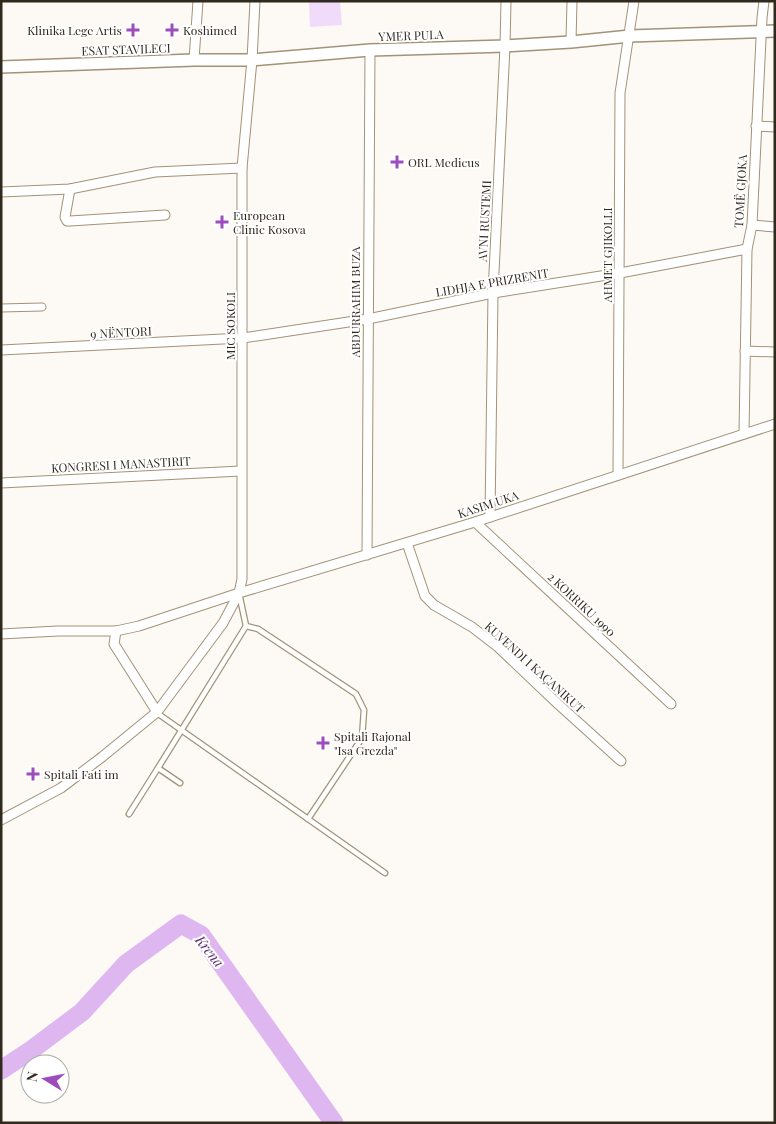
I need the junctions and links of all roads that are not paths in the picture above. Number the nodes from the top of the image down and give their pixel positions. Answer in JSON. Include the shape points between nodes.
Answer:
{"nodes":[{"id":1,"x":198,"y":1,"type":"edge"},
{"id":2,"x":255,"y":1,"type":"edge"},
{"id":3,"x":506,"y":1,"type":"edge"},
{"id":4,"x":572,"y":1,"type":"edge"},
{"id":5,"x":634,"y":1,"type":"edge"},
{"id":6,"x":764,"y":1,"type":"edge"},
{"id":7,"x":761,"y":31,"type":"junction"},
{"id":8,"x":775,"y":31,"type":"edge"},
{"id":9,"x":630,"y":36,"type":"junction"},
{"id":10,"x":571,"y":42,"type":"junction"},
{"id":11,"x":505,"y":46,"type":"junction"},
{"id":12,"x":370,"y":50,"type":"junction"},
{"id":13,"x":194,"y":60,"type":"junction"},
{"id":14,"x":252,"y":60,"type":"junction"},
{"id":15,"x":1,"y":67,"type":"edge"},
{"id":16,"x":756,"y":126,"type":"junction"},
{"id":17,"x":775,"y":127,"type":"edge"},
{"id":18,"x":242,"y":168,"type":"junction"},
{"id":19,"x":70,"y":189,"type":"junction"},
{"id":20,"x":1,"y":192,"type":"edge"},
{"id":21,"x":165,"y":215,"type":"dead end"},
{"id":22,"x":752,"y":225,"type":"junction"},
{"id":23,"x":775,"y":226,"type":"edge"},
{"id":24,"x":746,"y":250,"type":"junction"},
{"id":25,"x":620,"y":273,"type":"junction"},
{"id":26,"x":493,"y":293,"type":"junction"},
{"id":27,"x":42,"y":307,"type":"dead end"},
{"id":28,"x":1,"y":308,"type":"edge"},
{"id":29,"x":368,"y":319,"type":"junction"},
{"id":30,"x":243,"y":338,"type":"junction"},
{"id":31,"x":1,"y":350,"type":"edge"},
{"id":32,"x":745,"y":351,"type":"junction"},
{"id":33,"x":775,"y":352,"type":"edge"},
{"id":34,"x":775,"y":424,"type":"edge"},
{"id":35,"x":744,"y":434,"type":"junction"},
{"id":36,"x":241,"y":471,"type":"junction"},
{"id":37,"x":618,"y":475,"type":"junction"},
{"id":38,"x":1,"y":483,"type":"edge"},
{"id":39,"x":490,"y":517,"type":"junction"},
{"id":40,"x":476,"y":522,"type":"junction"},
{"id":41,"x":407,"y":543,"type":"junction"},
{"id":42,"x":366,"y":555,"type":"junction"},
{"id":43,"x":239,"y":593,"type":"junction"},
{"id":44,"x":246,"y":626,"type":"junction"},
{"id":45,"x":116,"y":631,"type":"junction"},
{"id":46,"x":1,"y":634,"type":"edge"},
{"id":47,"x":671,"y":704,"type":"dead end"},
{"id":48,"x":157,"y":712,"type":"junction"},
{"id":49,"x":181,"y":729,"type":"junction"},
{"id":50,"x":621,"y":761,"type":"dead end"},
{"id":51,"x":158,"y":768,"type":"junction"},
{"id":52,"x":180,"y":783,"type":"dead end"},
{"id":53,"x":129,"y":814,"type":"dead end"},
{"id":54,"x":308,"y":819,"type":"junction"},
{"id":55,"x":1,"y":820,"type":"edge"},
{"id":56,"x":385,"y":873,"type":"dead end"}],
"edges":[{"from":1,"to":13,"type":"street"},
{"from":2,"to":14,"type":"street","name":"MIC SOKOLI"},
{"from":3,"to":11,"type":"street","name":"AVNI RUSTEMI"},
{"from":4,"to":10,"type":"street"},
{"from":5,"to":9,"type":"street","name":"AHMET GJIKOLLI"},
{"from":6,"to":7,"type":"street","name":"TOMË GJOKA"},
{"from":7,"to":8,"type":"street","name":"YMER PULA"},
{"from":7,"to":9,"type":"street","name":"YMER PULA"},
{"from":7,"to":16,"type":"street","name":"TOMË GJOKA"},
{"from":9,"to":10,"type":"street","name":"YMER PULA"},
{"from":9,"to":25,"type":"street","name":"AHMET GJIKOLLI","via":[[620,93]]},
{"from":10,"to":11,"type":"street","name":"YMER PULA"},
{"from":11,"to":12,"type":"street","name":"YMER PULA"},
{"from":11,"to":26,"type":"street","name":"AVNI RUSTEMI"},
{"from":12,"to":14,"type":"street","name":"YMER PULA"},
{"from":12,"to":29,"type":"street","name":"ABDURRAHIM BUZA"},
{"from":13,"to":14,"type":"street","name":"ESAT STAVILECI"},
{"from":13,"to":15,"type":"street","name":"ESAT STAVILECI"},
{"from":14,"to":18,"type":"street","name":"MIC SOKOLI"},
{"from":16,"to":17,"type":"street"},
{"from":16,"to":22,"type":"street","name":"TOMË GJOKA"},
{"from":18,"to":19,"type":"street","via":[[155,172]]},
{"from":18,"to":30,"type":"street","name":"MIC SOKOLI"},
{"from":19,"to":20,"type":"street"},
{"from":19,"to":21,"type":"street","via":[[67,221]]},
{"from":22,"to":23,"type":"street"},
{"from":22,"to":24,"type":"street","name":"TOMË GJOKA"},
{"from":24,"to":25,"type":"street","name":"LIDHJA E PRIZRENIT"},
{"from":24,"to":32,"type":"street","name":"TOMË GJOKA"},
{"from":25,"to":26,"type":"street","name":"LIDHJA E PRIZRENIT"},
{"from":25,"to":37,"type":"street","name":"AHMET GJIKOLLI"},
{"from":26,"to":29,"type":"street","name":"LIDHJA E PRIZRENIT"},
{"from":26,"to":39,"type":"street","name":"AVNI RUSTEMI"},
{"from":27,"to":28,"type":"street"},
{"from":29,"to":30,"type":"street","name":"LIDHJA E PRIZRENIT"},
{"from":29,"to":42,"type":"street","name":"ABDURRAHIM BUZA"},
{"from":30,"to":31,"type":"street","name":"9 NËNTORI"},
{"from":30,"to":36,"type":"street","name":"MIC SOKOLI"},
{"from":32,"to":33,"type":"street"},
{"from":32,"to":35,"type":"street","name":"TOMË GJOKA"},
{"from":34,"to":35,"type":"street","name":"KASIM UKA"},
{"from":35,"to":37,"type":"street","name":"KASIM UKA"},
{"from":36,"to":38,"type":"street","name":"KONGRESI I MANASTIRIT"},
{"from":36,"to":43,"type":"street","name":"MIC SOKOLI","via":[[242,578]]},
{"from":37,"to":39,"type":"street","name":"KASIM UKA"},
{"from":39,"to":40,"type":"street","name":"KASIM UKA"},
{"from":40,"to":41,"type":"street","name":"KASIM UKA"},
{"from":40,"to":47,"type":"street","name":"2 KORRIKU 1990"},
{"from":41,"to":42,"type":"street","name":"KASIM UKA"},
{"from":41,"to":50,"type":"street","name":"KUVENDI I KAÇANIKUT","via":[[425,596],[498,647]]},
{"from":42,"to":43,"type":"street","name":"KASIM UKA"},
{"from":43,"to":44,"type":"lane"},
{"from":43,"to":45,"type":"street","name":"KASIM UKA"},
{"from":43,"to":48,"type":"street","via":[[223,623]]},
{"from":44,"to":49,"type":"lane"},
{"from":44,"to":54,"type":"lane","via":[[258,629],[356,694],[364,710],[362,738]]},
{"from":45,"to":46,"type":"street","name":"KASIM UKA"},
{"from":45,"to":48,"type":"street","via":[[114,644]]},
{"from":48,"to":49,"type":"lane"},
{"from":48,"to":55,"type":"street","via":[[61,788]]},
{"from":49,"to":51,"type":"lane"},
{"from":49,"to":54,"type":"lane"},
{"from":51,"to":52,"type":"lane"},
{"from":51,"to":53,"type":"lane"},
{"from":54,"to":56,"type":"lane"}]}
